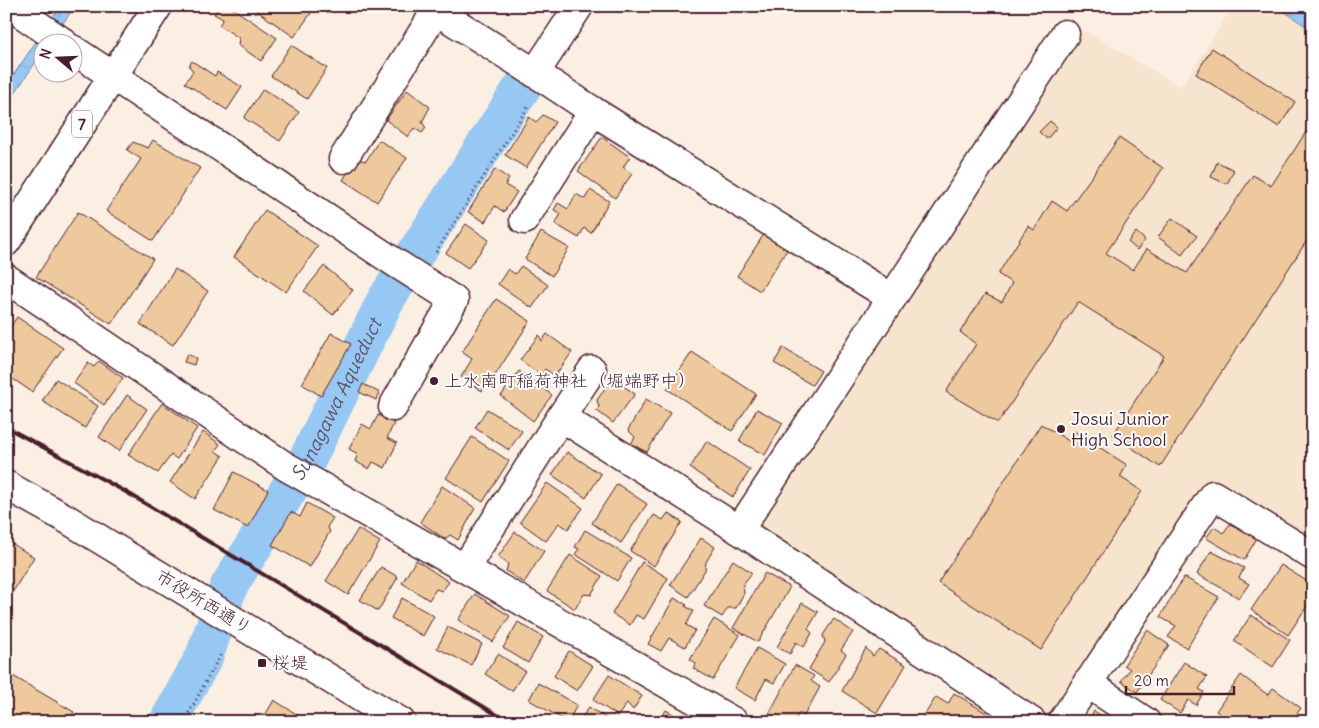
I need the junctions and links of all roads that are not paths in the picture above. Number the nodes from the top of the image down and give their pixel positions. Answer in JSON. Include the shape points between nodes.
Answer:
{"nodes":[{"id":1,"x":158,"y":6,"type":"edge"},
{"id":2,"x":579,"y":6,"type":"edge"},
{"id":3,"x":432,"y":8,"type":"edge"},
{"id":4,"x":14,"y":9,"type":"edge"},
{"id":5,"x":48,"y":32,"type":"edge"},
{"id":6,"x":1065,"y":34,"type":"dead end"},
{"id":7,"x":82,"y":56,"type":"edge"},
{"id":8,"x":112,"y":76,"type":"junction"},
{"id":9,"x":540,"y":76,"type":"junction"},
{"id":10,"x":593,"y":111,"type":"junction"},
{"id":11,"x":343,"y":158,"type":"dead end"},
{"id":12,"x":524,"y":220,"type":"dead end"},
{"id":13,"x":6,"y":242,"type":"edge"},
{"id":14,"x":6,"y":278,"type":"edge"},
{"id":15,"x":892,"y":298,"type":"junction"},
{"id":16,"x":592,"y":370,"type":"dead end"},
{"id":17,"x":394,"y":407,"type":"dead end"},
{"id":18,"x":561,"y":417,"type":"junction"},
{"id":19,"x":6,"y":485,"type":"edge"},
{"id":20,"x":740,"y":530,"type":"junction"},
{"id":21,"x":1313,"y":556,"type":"edge"},
{"id":22,"x":465,"y":568,"type":"junction"},
{"id":23,"x":1087,"y":684,"type":"junction"},
{"id":24,"x":401,"y":722,"type":"edge"},
{"id":25,"x":734,"y":722,"type":"edge"},
{"id":26,"x":1032,"y":722,"type":"edge"},
{"id":27,"x":1062,"y":722,"type":"edge"},
{"id":28,"x":1146,"y":722,"type":"edge"}],
"edges":[{"from":1,"to":8,"type":"street","number":"7"},
{"from":2,"to":9,"type":"street"},
{"from":3,"to":9,"type":"street"},
{"from":3,"to":11,"type":"street"},
{"from":4,"to":5,"type":"street"},
{"from":6,"to":15,"type":"street"},
{"from":7,"to":8,"type":"street"},
{"from":8,"to":13,"type":"street","number":"7"},
{"from":8,"to":17,"type":"street","via":[[454,300]]},
{"from":9,"to":10,"type":"street"},
{"from":10,"to":12,"type":"street"},
{"from":10,"to":15,"type":"street"},
{"from":14,"to":22,"type":"street","via":[[296,473]]},
{"from":15,"to":20,"type":"street"},
{"from":16,"to":18,"type":"street"},
{"from":18,"to":20,"type":"street"},
{"from":18,"to":22,"type":"street"},
{"from":19,"to":24,"type":"street","name":"市役所西通り","via":[[66,518]]},
{"from":20,"to":26,"type":"street"},
{"from":21,"to":23,"type":"street","via":[[1213,494]]},
{"from":22,"to":25,"type":"street"},
{"from":23,"to":27,"type":"street"},
{"from":23,"to":28,"type":"street"}]}
